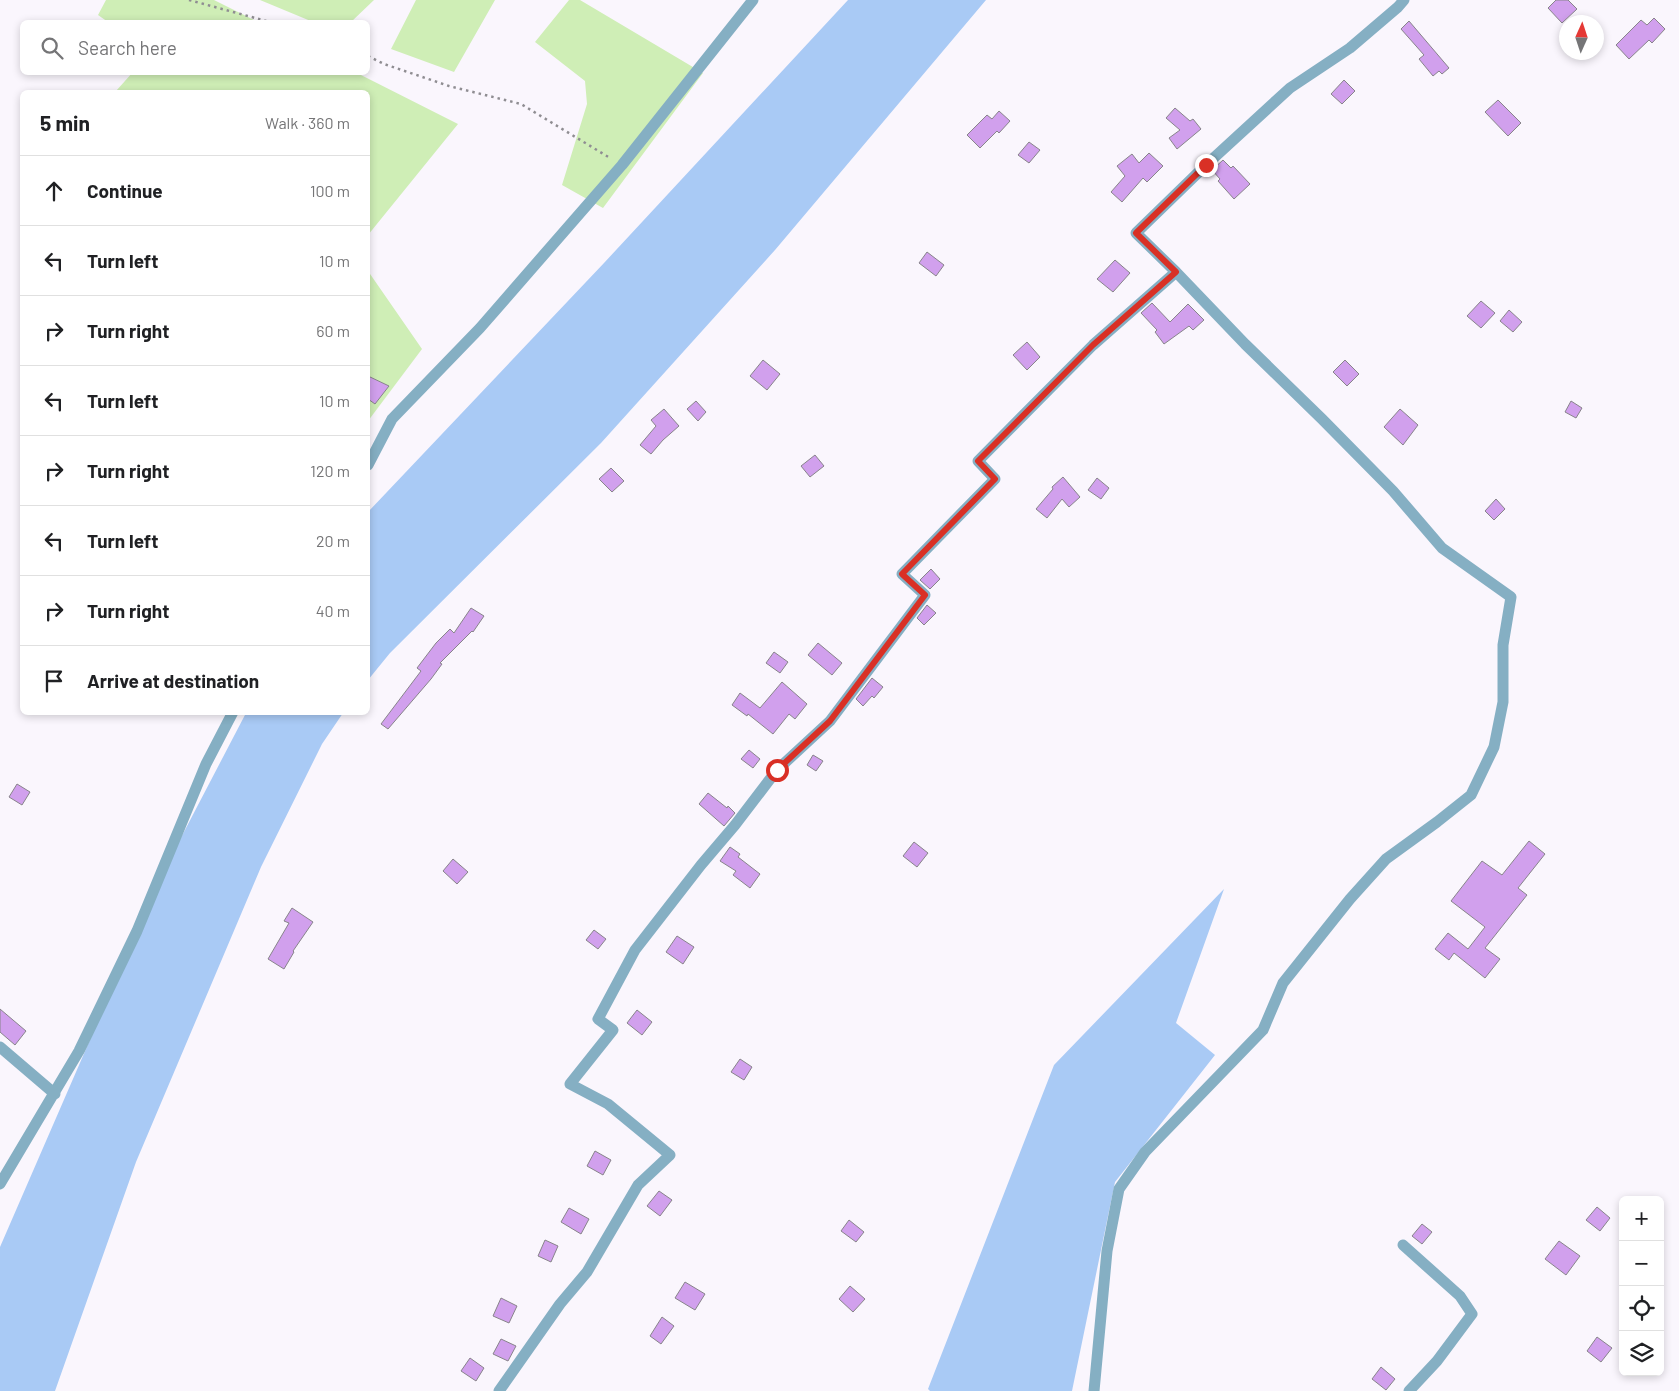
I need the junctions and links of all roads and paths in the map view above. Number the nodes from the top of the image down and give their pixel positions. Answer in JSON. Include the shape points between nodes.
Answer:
{"nodes":[{"id":1,"x":189,"y":0,"type":"edge"},
{"id":2,"x":753,"y":0,"type":"edge"},
{"id":3,"x":1404,"y":0,"type":"edge"},
{"id":4,"x":263,"y":20,"type":"edge"},
{"id":5,"x":370,"y":57,"type":"edge"},
{"id":6,"x":622,"y":165,"type":"junction"},
{"id":7,"x":1176,"y":272,"type":"junction"},
{"id":8,"x":370,"y":460,"type":"edge"},
{"id":9,"x":232,"y":715,"type":"edge"},
{"id":10,"x":0,"y":1047,"type":"edge"},
{"id":11,"x":55,"y":1094,"type":"junction"},
{"id":12,"x":0,"y":1184,"type":"edge"},
{"id":13,"x":1403,"y":1245,"type":"dead end"},
{"id":14,"x":500,"y":1391,"type":"edge"},
{"id":15,"x":1094,"y":1391,"type":"edge"},
{"id":16,"x":1410,"y":1391,"type":"edge"}],
"edges":[{"from":1,"to":4,"type":"path"},
{"from":2,"to":6,"type":"street"},
{"from":3,"to":7,"type":"street","via":[[1350,48],[1290,88],[1136,233]]},
{"from":5,"to":6,"type":"path","via":[[449,86],[521,104]]},
{"from":6,"to":8,"type":"street","via":[[480,328],[392,419]]},
{"from":7,"to":14,"type":"street","via":[[1093,345],[978,461],[995,479],[902,574],[925,595],[830,721],[777,770],[635,950],[598,1019],[613,1030],[570,1084],[608,1104],[670,1155],[638,1185],[587,1272],[560,1304]]},
{"from":7,"to":15,"type":"street","via":[[1393,491],[1442,548],[1511,597],[1503,645],[1503,702],[1494,747],[1471,795],[1386,859],[1356,892],[1283,983],[1263,1030],[1146,1152],[1119,1189],[1107,1251]]},
{"from":9,"to":11,"type":"street","via":[[206,764],[136,931]]},
{"from":10,"to":11,"type":"street"},
{"from":11,"to":12,"type":"street"},
{"from":13,"to":16,"type":"street","via":[[1460,1296],[1472,1314],[1438,1361]]}]}
